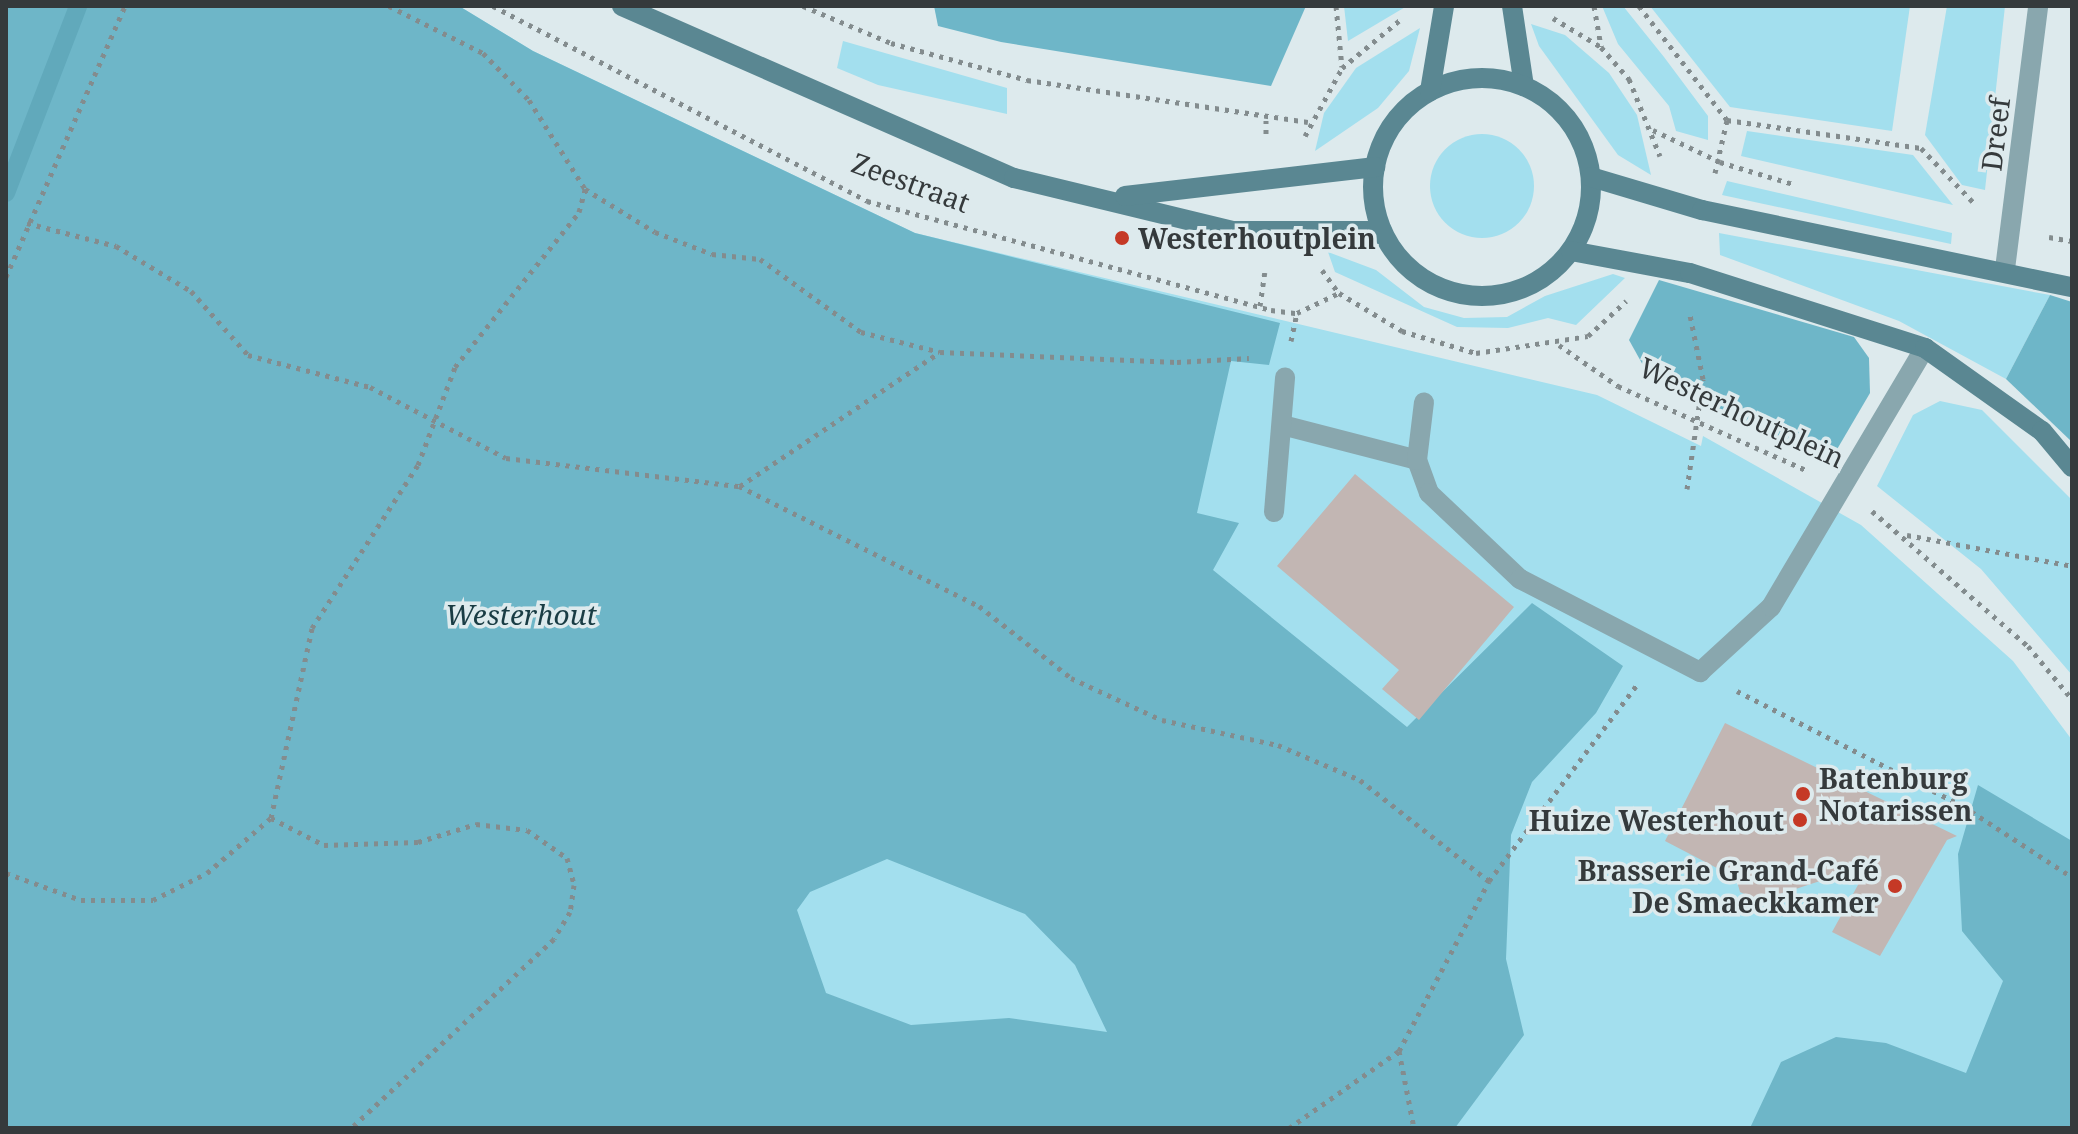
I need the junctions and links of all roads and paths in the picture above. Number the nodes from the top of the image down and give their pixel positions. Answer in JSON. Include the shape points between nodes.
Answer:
{"nodes":[{"id":1,"x":125,"y":6,"type":"edge"},
{"id":2,"x":389,"y":6,"type":"edge"},
{"id":3,"x":493,"y":6,"type":"edge"},
{"id":4,"x":622,"y":6,"type":"edge"},
{"id":5,"x":803,"y":6,"type":"edge"},
{"id":6,"x":1336,"y":6,"type":"edge"},
{"id":7,"x":1444,"y":6,"type":"edge"},
{"id":8,"x":1512,"y":6,"type":"edge"},
{"id":9,"x":1594,"y":6,"type":"edge"},
{"id":10,"x":1639,"y":6,"type":"edge"},
{"id":11,"x":2038,"y":6,"type":"edge"},
{"id":12,"x":1405,"y":18,"type":"dead end"},
{"id":13,"x":1601,"y":47,"type":"dead end"},
{"id":14,"x":1342,"y":68,"type":"junction"},
{"id":15,"x":1524,"y":86,"type":"junction"},
{"id":16,"x":1430,"y":91,"type":"junction"},
{"id":17,"x":1653,"y":130,"type":"dead end"},
{"id":18,"x":1375,"y":167,"type":"junction"},
{"id":19,"x":1591,"y":177,"type":"junction"},
{"id":20,"x":1810,"y":188,"type":"dead end"},
{"id":21,"x":585,"y":189,"type":"junction"},
{"id":22,"x":1109,"y":198,"type":"junction"},
{"id":23,"x":27,"y":223,"type":"junction"},
{"id":24,"x":2012,"y":230,"type":"junction"},
{"id":25,"x":1382,"y":231,"type":"junction"},
{"id":26,"x":1571,"y":251,"type":"junction"},
{"id":27,"x":2005,"y":269,"type":"junction"},
{"id":28,"x":6,"y":277,"type":"edge"},
{"id":29,"x":2072,"y":287,"type":"edge"},
{"id":30,"x":1558,"y":345,"type":"joint"},
{"id":31,"x":1925,"y":348,"type":"junction"},
{"id":32,"x":940,"y":352,"type":"junction"},
{"id":33,"x":1257,"y":357,"type":"dead end"},
{"id":34,"x":1285,"y":377,"type":"dead end"},
{"id":35,"x":1424,"y":402,"type":"dead end"},
{"id":36,"x":1694,"y":420,"type":"junction"},
{"id":37,"x":437,"y":426,"type":"junction"},
{"id":38,"x":1286,"y":426,"type":"junction"},
{"id":39,"x":1417,"y":460,"type":"junction"},
{"id":40,"x":2072,"y":467,"type":"edge"},
{"id":41,"x":739,"y":486,"type":"junction"},
{"id":42,"x":1842,"y":488,"type":"junction"},
{"id":43,"x":1687,"y":489,"type":"dead end"},
{"id":44,"x":1274,"y":512,"type":"dead end"},
{"id":45,"x":1906,"y":535,"type":"junction"},
{"id":46,"x":2072,"y":566,"type":"edge"},
{"id":47,"x":1700,"y":672,"type":"junction"},
{"id":48,"x":2072,"y":699,"type":"edge"},
{"id":49,"x":271,"y":818,"type":"junction"},
{"id":50,"x":6,"y":873,"type":"edge"},
{"id":51,"x":2072,"y":877,"type":"edge"},
{"id":52,"x":1489,"y":881,"type":"junction"},
{"id":53,"x":1399,"y":1051,"type":"junction"},
{"id":54,"x":351,"y":1128,"type":"edge"},
{"id":55,"x":1289,"y":1128,"type":"edge"},
{"id":56,"x":1414,"y":1128,"type":"edge"}],
"edges":[{"from":1,"to":23,"type":"path"},
{"from":2,"to":21,"type":"path","via":[[483,53],[529,100]]},
{"from":3,"to":30,"type":"path","name":"Zeestraat","via":[[867,201],[1271,310],[1297,313],[1339,293],[1402,331],[1476,353]]},
{"from":4,"to":22,"type":"main road","name":"Zeestraat","via":[[967,160]]},
{"from":5,"to":14,"type":"path","via":[[891,43],[1027,80],[1308,122]]},
{"from":6,"to":14,"type":"path"},
{"from":7,"to":16,"type":"main road"},
{"from":8,"to":15,"type":"main road"},
{"from":9,"to":13,"type":"path"},
{"from":10,"to":24,"type":"path","via":[[1727,120],[1921,148],[1956,189]]},
{"from":11,"to":24,"type":"street","name":"Dreef"},
{"from":12,"to":14,"type":"path"},
{"from":15,"to":16,"type":"main road","via":[[1460,80]]},
{"from":15,"to":19,"type":"main road","via":[[1576,131]]},
{"from":16,"to":18,"type":"main road","via":[[1385,136]]},
{"from":17,"to":20,"type":"path","via":[[1720,162]]},
{"from":18,"to":22,"type":"main road","name":"Zeestraat"},
{"from":18,"to":25,"type":"main road"},
{"from":19,"to":26,"type":"main road","via":[[1589,207]]},
{"from":19,"to":27,"type":"main road","via":[[1702,210]]},
{"from":21,"to":32,"type":"path","via":[[655,232],[712,254],[760,259],[861,332]]},
{"from":21,"to":37,"type":"path","via":[[579,212],[455,367]]},
{"from":22,"to":25,"type":"main road","name":"Zeestraat","via":[[1233,231]]},
{"from":23,"to":28,"type":"path"},
{"from":23,"to":37,"type":"path","via":[[116,246],[191,291],[248,355],[370,387]]},
{"from":24,"to":27,"type":"street","name":"Dreef"},
{"from":25,"to":26,"type":"main road","via":[[1399,258],[1454,293],[1520,289]]},
{"from":26,"to":31,"type":"main road","via":[[1690,273]]},
{"from":27,"to":29,"type":"main road"},
{"from":30,"to":36,"type":"path","name":"Westerhoutplein","via":[[1618,386]]},
{"from":31,"to":40,"type":"main road","via":[[2042,431]]},
{"from":31,"to":42,"type":"street"},
{"from":32,"to":33,"type":"path","via":[[1177,362]]},
{"from":32,"to":41,"type":"path"},
{"from":34,"to":38,"type":"street"},
{"from":35,"to":39,"type":"street"},
{"from":36,"to":42,"type":"path","name":"Westerhoutplein"},
{"from":36,"to":43,"type":"path"},
{"from":37,"to":41,"type":"path","via":[[506,458]]},
{"from":37,"to":49,"type":"path","via":[[312,628]]},
{"from":38,"to":39,"type":"street"},
{"from":38,"to":44,"type":"street"},
{"from":39,"to":47,"type":"street","via":[[1429,493],[1520,579]]},
{"from":41,"to":52,"type":"path","via":[[979,606],[1071,678],[1162,720],[1278,745],[1360,780]]},
{"from":42,"to":45,"type":"path","name":"Westerhoutplein"},
{"from":42,"to":47,"type":"street","via":[[1771,607]]},
{"from":45,"to":46,"type":"path"},
{"from":45,"to":48,"type":"path","name":"Westerhoutplein","via":[[2028,646]]},
{"from":47,"to":51,"type":"path","via":[[1963,806]]},
{"from":47,"to":52,"type":"path","via":[[1645,673]]},
{"from":49,"to":50,"type":"path","via":[[207,873],[153,900],[81,900]]},
{"from":49,"to":54,"type":"path","via":[[324,845],[418,842],[476,824],[527,830],[567,858],[570,912],[554,939]]},
{"from":52,"to":53,"type":"path"},
{"from":53,"to":55,"type":"path"},
{"from":53,"to":56,"type":"path"}]}
